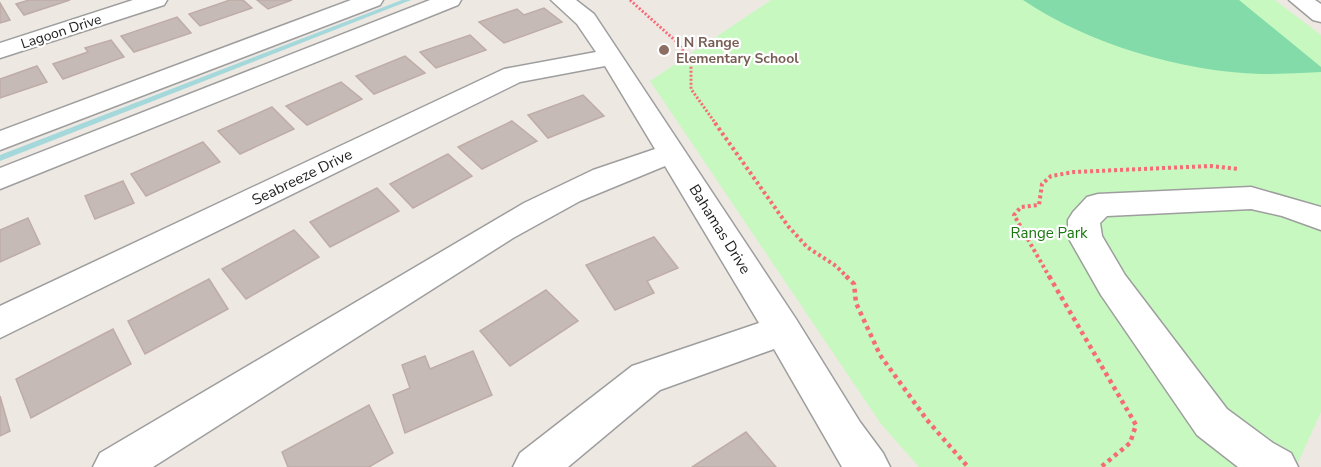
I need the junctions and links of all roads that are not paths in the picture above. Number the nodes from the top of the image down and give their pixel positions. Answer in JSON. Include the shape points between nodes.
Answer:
{"nodes":[{"id":1,"x":156,"y":0,"type":"edge"},
{"id":2,"x":372,"y":0,"type":"edge"},
{"id":3,"x":450,"y":0,"type":"edge"},
{"id":4,"x":562,"y":0,"type":"edge"},
{"id":5,"x":1300,"y":0,"type":"edge"},
{"id":6,"x":1321,"y":15,"type":"edge"},
{"id":7,"x":0,"y":51,"type":"edge"},
{"id":8,"x":612,"y":57,"type":"junction"},
{"id":9,"x":0,"y":141,"type":"edge"},
{"id":10,"x":673,"y":154,"type":"junction"},
{"id":11,"x":0,"y":179,"type":"edge"},
{"id":12,"x":1321,"y":219,"type":"edge"},
{"id":13,"x":0,"y":323,"type":"edge"},
{"id":14,"x":783,"y":330,"type":"junction"},
{"id":15,"x":115,"y":467,"type":"edge"},
{"id":16,"x":535,"y":467,"type":"edge"},
{"id":17,"x":868,"y":467,"type":"edge"},
{"id":18,"x":1276,"y":467,"type":"edge"}],
"edges":[{"from":1,"to":7,"type":"street","name":"Lagoon Drive"},
{"from":2,"to":9,"type":"street"},
{"from":3,"to":11,"type":"street"},
{"from":4,"to":8,"type":"street","name":"Bahamas Drive","via":[[585,19]]},
{"from":5,"to":6,"type":"street"},
{"from":8,"to":10,"type":"street","name":"Bahamas Drive"},
{"from":8,"to":13,"type":"street","name":"Seabreeze Drive","via":[[513,75],[483,88]]},
{"from":10,"to":14,"type":"street","name":"Bahamas Drive"},
{"from":10,"to":15,"type":"street","via":[[589,183],[455,259]]},
{"from":12,"to":18,"type":"street","via":[[1251,198],[1098,205],[1084,220],[1085,237],[1113,285],[1212,422]]},
{"from":14,"to":16,"type":"street","via":[[646,378]]},
{"from":14,"to":17,"type":"street","name":"Bahamas Drive","via":[[845,436]]}]}
